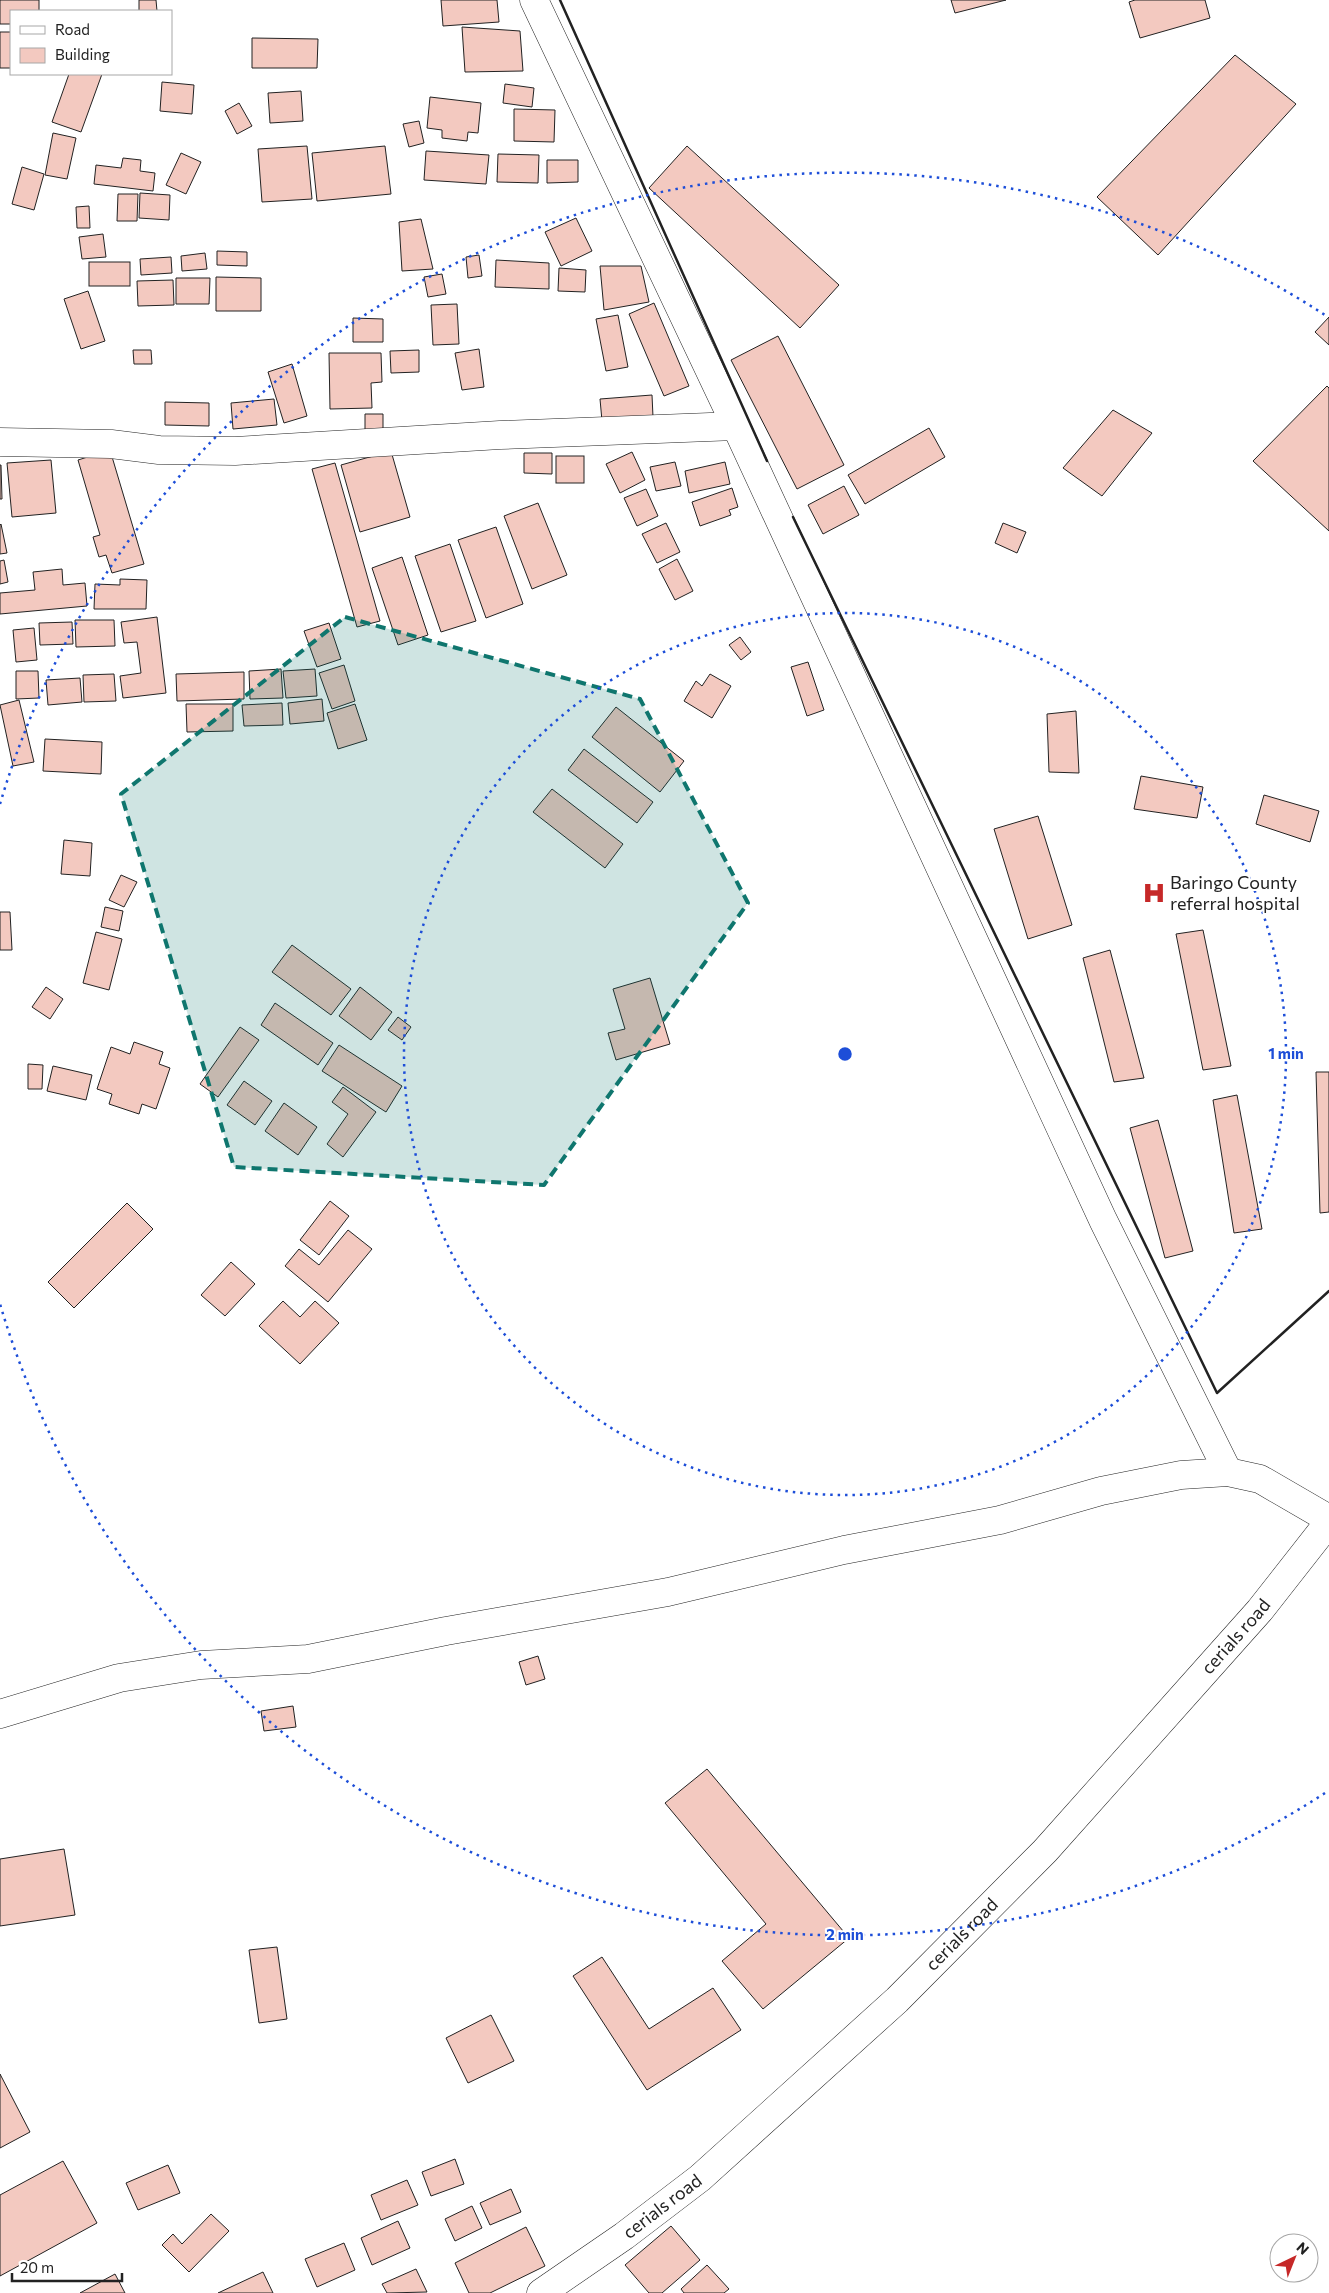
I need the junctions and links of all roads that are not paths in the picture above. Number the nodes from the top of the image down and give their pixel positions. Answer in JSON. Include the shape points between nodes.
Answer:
{"nodes":[{"id":1,"x":534,"y":0,"type":"edge"},
{"id":2,"x":736,"y":426,"type":"junction"},
{"id":3,"x":0,"y":442,"type":"edge"},
{"id":4,"x":1228,"y":1472,"type":"junction"},
{"id":5,"x":1329,"y":1519,"type":"edge"},
{"id":6,"x":1329,"y":1522,"type":"edge"},
{"id":7,"x":0,"y":1714,"type":"edge"},
{"id":8,"x":541,"y":2293,"type":"edge"}],
"edges":[{"from":1,"to":2,"type":"street"},
{"from":2,"to":3,"type":"street","via":[[500,435],[235,451]]},
{"from":2,"to":4,"type":"street","via":[[1103,1220]]},
{"from":4,"to":5,"type":"street","via":[[1260,1479]]},
{"from":4,"to":7,"type":"street","via":[[1181,1474],[1101,1491],[1000,1520],[844,1550],[668,1592],[308,1659],[201,1665],[119,1678]]},
{"from":6,"to":8,"type":"street","name":"cerials road","via":[[1260,1610],[1045,1851],[897,2000],[700,2178]]}]}
